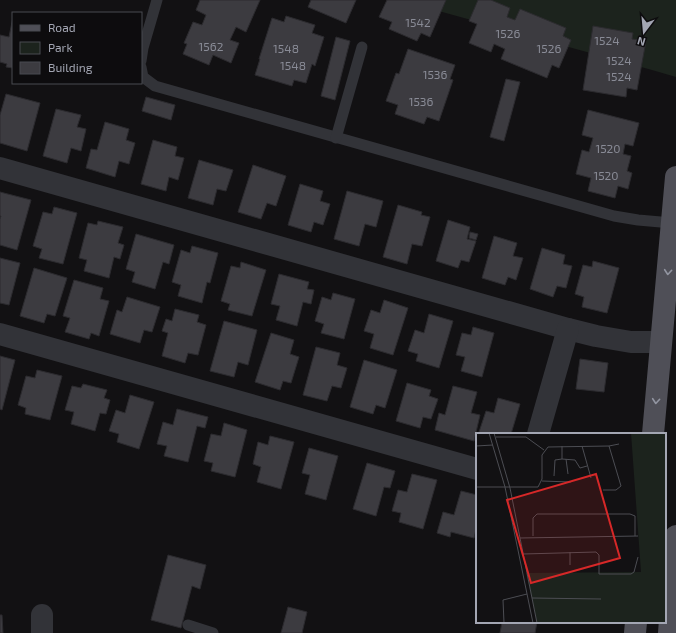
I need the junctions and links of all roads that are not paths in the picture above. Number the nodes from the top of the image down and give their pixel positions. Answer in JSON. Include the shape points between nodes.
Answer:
{"nodes":[{"id":1,"x":157,"y":0,"type":"edge"},
{"id":2,"x":362,"y":47,"type":"dead end"},
{"id":3,"x":142,"y":54,"type":"edge"},
{"id":4,"x":142,"y":72,"type":"edge"},
{"id":5,"x":336,"y":138,"type":"junction"},
{"id":6,"x":0,"y":168,"type":"edge"},
{"id":7,"x":676,"y":177,"type":"edge"},
{"id":8,"x":672,"y":223,"type":"junction"},
{"id":9,"x":568,"y":329,"type":"junction"},
{"id":10,"x":0,"y":334,"type":"edge"},
{"id":11,"x":661,"y":342,"type":"junction"},
{"id":12,"x":538,"y":433,"type":"edge"},
{"id":13,"x":653,"y":433,"type":"edge"},
{"id":14,"x":476,"y":469,"type":"edge"},
{"id":15,"x":676,"y":536,"type":"edge"},
{"id":16,"x":636,"y":623,"type":"edge"},
{"id":17,"x":188,"y":626,"type":"dead end"},
{"id":18,"x":213,"y":633,"type":"edge"},
{"id":19,"x":635,"y":633,"type":"edge"},
{"id":20,"x":669,"y":633,"type":"edge"}],
"edges":[{"from":1,"to":3,"type":"lane"},
{"from":2,"to":5,"type":"lane"},
{"from":4,"to":5,"type":"lane","via":[[143,77],[154,86]]},
{"from":5,"to":8,"type":"lane","via":[[614,216]]},
{"from":6,"to":9,"type":"street"},
{"from":7,"to":8,"type":"main road"},
{"from":8,"to":11,"type":"main road","one_way":true},
{"from":9,"to":11,"type":"street","via":[[631,342]]},
{"from":9,"to":12,"type":"street"},
{"from":10,"to":14,"type":"street"},
{"from":11,"to":13,"type":"main road","one_way":true},
{"from":15,"to":20,"type":"main road"},
{"from":16,"to":19,"type":"main road"},
{"from":17,"to":18,"type":"lane"}]}
